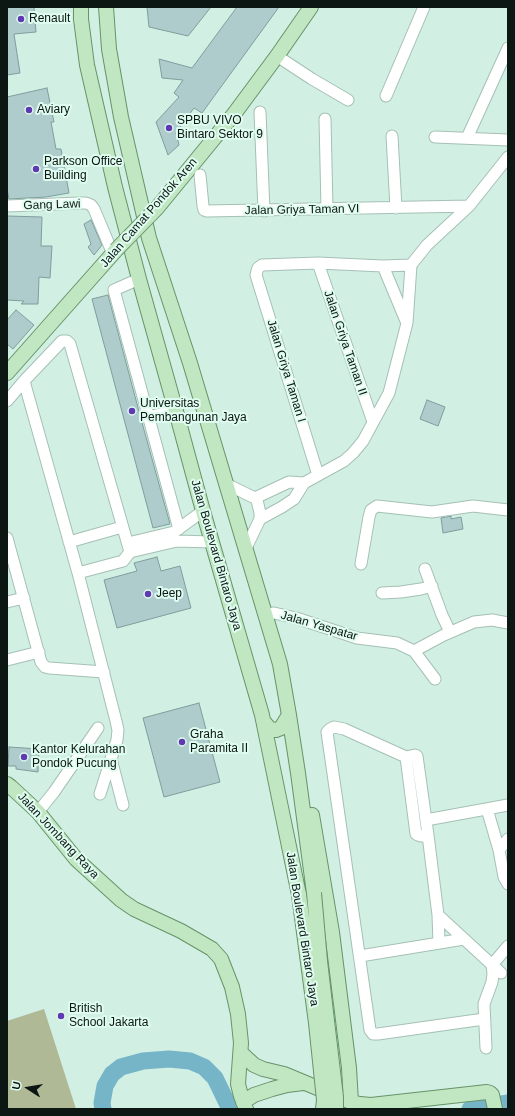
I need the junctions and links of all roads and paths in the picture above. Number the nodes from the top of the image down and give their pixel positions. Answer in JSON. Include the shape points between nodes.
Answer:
{"nodes":[{"id":1,"x":82,"y":7,"type":"edge"},
{"id":2,"x":106,"y":7,"type":"edge"},
{"id":3,"x":311,"y":7,"type":"edge"},
{"id":4,"x":424,"y":7,"type":"edge"},
{"id":5,"x":508,"y":48,"type":"edge"},
{"id":6,"x":277,"y":56,"type":"junction"},
{"id":7,"x":386,"y":96,"type":"dead end"},
{"id":8,"x":348,"y":100,"type":"dead end"},
{"id":9,"x":260,"y":112,"type":"dead end"},
{"id":10,"x":325,"y":119,"type":"dead end"},
{"id":11,"x":392,"y":136,"type":"dead end"},
{"id":12,"x":435,"y":137,"type":"dead end"},
{"id":13,"x":467,"y":138,"type":"junction"},
{"id":14,"x":508,"y":140,"type":"edge"},
{"id":15,"x":508,"y":157,"type":"edge"},
{"id":16,"x":200,"y":175,"type":"dead end"},
{"id":17,"x":7,"y":206,"type":"edge"},
{"id":18,"x":470,"y":206,"type":"junction"},
{"id":19,"x":396,"y":208,"type":"junction"},
{"id":20,"x":327,"y":209,"type":"junction"},
{"id":21,"x":264,"y":211,"type":"junction"},
{"id":22,"x":115,"y":252,"type":"junction"},
{"id":23,"x":318,"y":264,"type":"junction"},
{"id":24,"x":411,"y":265,"type":"junction"},
{"id":25,"x":383,"y":266,"type":"junction"},
{"id":26,"x":138,"y":279,"type":"junction"},
{"id":27,"x":407,"y":323,"type":"junction"},
{"id":28,"x":7,"y":373,"type":"edge"},
{"id":29,"x":24,"y":381,"type":"junction"},
{"id":30,"x":7,"y":401,"type":"edge"},
{"id":31,"x":175,"y":407,"type":"junction"},
{"id":32,"x":148,"y":414,"type":"junction"},
{"id":33,"x":373,"y":422,"type":"junction"},
{"id":34,"x":318,"y":475,"type":"junction"},
{"id":35,"x":304,"y":483,"type":"junction"},
{"id":36,"x":226,"y":484,"type":"junction"},
{"id":37,"x":255,"y":498,"type":"junction"},
{"id":38,"x":508,"y":510,"type":"edge"},
{"id":39,"x":203,"y":511,"type":"junction"},
{"id":40,"x":260,"y":519,"type":"junction"},
{"id":41,"x":122,"y":527,"type":"junction"},
{"id":42,"x":177,"y":534,"type":"junction"},
{"id":43,"x":7,"y":538,"type":"edge"},
{"id":44,"x":69,"y":542,"type":"junction"},
{"id":45,"x":212,"y":542,"type":"junction"},
{"id":46,"x":129,"y":548,"type":"junction"},
{"id":47,"x":245,"y":550,"type":"junction"},
{"id":48,"x":361,"y":564,"type":"dead end"},
{"id":49,"x":425,"y":569,"type":"dead end"},
{"id":50,"x":78,"y":574,"type":"junction"},
{"id":51,"x":432,"y":586,"type":"junction"},
{"id":52,"x":382,"y":593,"type":"dead end"},
{"id":53,"x":24,"y":598,"type":"junction"},
{"id":54,"x":7,"y":602,"type":"edge"},
{"id":55,"x":265,"y":614,"type":"junction"},
{"id":56,"x":508,"y":623,"type":"edge"},
{"id":57,"x":450,"y":632,"type":"junction"},
{"id":58,"x":414,"y":651,"type":"junction"},
{"id":59,"x":39,"y":652,"type":"junction"},
{"id":60,"x":7,"y":660,"type":"edge"},
{"id":61,"x":104,"y":672,"type":"junction"},
{"id":62,"x":435,"y":679,"type":"dead end"},
{"id":63,"x":289,"y":715,"type":"junction"},
{"id":64,"x":264,"y":722,"type":"junction"},
{"id":65,"x":98,"y":728,"type":"dead end"},
{"id":66,"x":406,"y":757,"type":"junction"},
{"id":67,"x":111,"y":760,"type":"junction"},
{"id":68,"x":299,"y":779,"type":"junction"},
{"id":69,"x":7,"y":784,"type":"edge"},
{"id":70,"x":100,"y":794,"type":"dead end"},
{"id":71,"x":123,"y":805,"type":"dead end"},
{"id":72,"x":508,"y":805,"type":"edge"},
{"id":73,"x":487,"y":809,"type":"junction"},
{"id":74,"x":38,"y":812,"type":"junction"},
{"id":75,"x":426,"y":820,"type":"junction"},
{"id":76,"x":428,"y":835,"type":"junction"},
{"id":77,"x":508,"y":838,"type":"edge"},
{"id":78,"x":499,"y":850,"type":"junction"},
{"id":79,"x":508,"y":884,"type":"edge"},
{"id":80,"x":438,"y":915,"type":"junction"},
{"id":81,"x":464,"y":939,"type":"junction"},
{"id":82,"x":439,"y":943,"type":"junction"},
{"id":83,"x":508,"y":946,"type":"edge"},
{"id":84,"x":360,"y":956,"type":"junction"},
{"id":85,"x":498,"y":969,"type":"edge"},
{"id":86,"x":484,"y":1019,"type":"junction"},
{"id":87,"x":486,"y":1048,"type":"dead end"},
{"id":88,"x":241,"y":1053,"type":"junction"},
{"id":89,"x":305,"y":1083,"type":"junction"},
{"id":90,"x":352,"y":1102,"type":"junction"},
{"id":91,"x":244,"y":1105,"type":"edge"},
{"id":92,"x":323,"y":1109,"type":"edge"},
{"id":93,"x":336,"y":1109,"type":"edge"},
{"id":94,"x":495,"y":1109,"type":"edge"}],
"edges":[{"from":1,"to":26,"type":"main road","name":"Jalan Boulevard Bintaro Jaya","via":[[87,65]]},
{"from":2,"to":36,"type":"main road","name":"Jalan Boulevard Bintaro Jaya","via":[[108,41],[121,117],[149,238]]},
{"from":3,"to":6,"type":"main road","name":"Jalan Camat Pondok Aren"},
{"from":4,"to":7,"type":"street"},
{"from":5,"to":13,"type":"street"},
{"from":6,"to":8,"type":"street"},
{"from":6,"to":22,"type":"main road","name":"Jalan Camat Pondok Aren","bridge":true,"via":[[234,114],[157,208]]},
{"from":9,"to":21,"type":"street"},
{"from":10,"to":20,"type":"street"},
{"from":11,"to":19,"type":"street"},
{"from":12,"to":13,"type":"street"},
{"from":13,"to":14,"type":"street"},
{"from":15,"to":18,"type":"street"},
{"from":16,"to":21,"type":"street","name":"Jalan Griya Taman VI","via":[[204,210]]},
{"from":17,"to":22,"type":"street","name":"Gang Lawi","via":[[80,203],[91,205]]},
{"from":18,"to":19,"type":"street","name":"Jalan Griya Taman VI"},
{"from":18,"to":24,"type":"street","via":[[427,245]]},
{"from":19,"to":20,"type":"street","name":"Jalan Griya Taman VI"},
{"from":20,"to":21,"type":"street","name":"Jalan Griya Taman VI"},
{"from":22,"to":28,"type":"main road","name":"Jalan Camat Pondok Aren"},
{"from":23,"to":25,"type":"street"},
{"from":23,"to":33,"type":"street","name":"Jalan Griya Taman II"},
{"from":23,"to":34,"type":"street","name":"Jalan Griya Taman I","via":[[262,265],[256,271]]},
{"from":24,"to":25,"type":"street"},
{"from":24,"to":27,"type":"street"},
{"from":25,"to":27,"type":"street"},
{"from":26,"to":31,"type":"main road","name":"Jalan Boulevard Bintaro Jaya"},
{"from":26,"to":32,"type":"street","via":[[114,290]]},
{"from":27,"to":33,"type":"street","via":[[389,393]]},
{"from":29,"to":30,"type":"street"},
{"from":29,"to":41,"type":"street","via":[[62,340],[70,344]]},
{"from":29,"to":44,"type":"street"},
{"from":31,"to":32,"type":"street"},
{"from":31,"to":39,"type":"main road","name":"Jalan Boulevard Bintaro Jaya"},
{"from":32,"to":42,"type":"street"},
{"from":33,"to":34,"type":"street","via":[[353,453]]},
{"from":34,"to":35,"type":"street"},
{"from":35,"to":37,"type":"street","via":[[289,482]]},
{"from":35,"to":40,"type":"street","via":[[294,499]]},
{"from":36,"to":37,"type":"street"},
{"from":36,"to":47,"type":"main road","name":"Jalan Boulevard Bintaro Jaya"},
{"from":37,"to":40,"type":"street"},
{"from":38,"to":48,"type":"street","via":[[473,506],[432,512],[378,506],[371,510]]},
{"from":39,"to":42,"type":"street"},
{"from":39,"to":45,"type":"main road","name":"Jalan Boulevard Bintaro Jaya"},
{"from":40,"to":47,"type":"street"},
{"from":41,"to":44,"type":"street"},
{"from":41,"to":46,"type":"street"},
{"from":42,"to":45,"type":"street"},
{"from":42,"to":46,"type":"street"},
{"from":43,"to":53,"type":"street"},
{"from":44,"to":50,"type":"street"},
{"from":45,"to":64,"type":"main road","name":"Jalan Boulevard Bintaro Jaya"},
{"from":46,"to":50,"type":"street","via":[[123,561]]},
{"from":47,"to":55,"type":"main road","name":"Jalan Boulevard Bintaro Jaya"},
{"from":49,"to":51,"type":"street"},
{"from":50,"to":61,"type":"street"},
{"from":51,"to":52,"type":"street"},
{"from":51,"to":57,"type":"street"},
{"from":53,"to":54,"type":"street"},
{"from":53,"to":59,"type":"street"},
{"from":55,"to":58,"type":"street","name":"Jalan Yaspatar","via":[[274,613],[296,618],[357,638],[397,643]]},
{"from":55,"to":63,"type":"main road","name":"Jalan Boulevard Bintaro Jaya","via":[[280,664]]},
{"from":56,"to":57,"type":"street","via":[[492,620],[474,622]]},
{"from":57,"to":58,"type":"street"},
{"from":58,"to":62,"type":"street"},
{"from":59,"to":60,"type":"street"},
{"from":59,"to":61,"type":"street","via":[[45,667]]},
{"from":61,"to":67,"type":"street","via":[[118,730]]},
{"from":63,"to":64,"type":"main road","via":[[281,728],[276,730],[270,729]]},
{"from":63,"to":68,"type":"main road","name":"Jalan Boulevard Bintaro Jaya"},
{"from":64,"to":92,"type":"main road","name":"Jalan Boulevard Bintaro Jaya","bridge":true,"via":[[299,895],[316,1023]]},
{"from":65,"to":74,"type":"street"},
{"from":66,"to":75,"type":"street","via":[[415,755],[418,758]]},
{"from":66,"to":76,"type":"street","via":[[416,834]]},
{"from":66,"to":84,"type":"street","via":[[344,729],[334,727],[327,732]]},
{"from":67,"to":70,"type":"street"},
{"from":67,"to":71,"type":"street"},
{"from":68,"to":90,"type":"main road","via":[[312,811],[332,932]]},
{"from":68,"to":93,"type":"main road","name":"Jalan Boulevard Bintaro Jaya","bridge":true,"via":[[314,893]]},
{"from":69,"to":74,"type":"main road","name":"Jalan Jombang Raya"},
{"from":72,"to":73,"type":"street"},
{"from":73,"to":75,"type":"street"},
{"from":73,"to":78,"type":"street"},
{"from":74,"to":88,"type":"main road","name":"Jalan Jombang Raya","via":[[76,859],[121,900],[212,949],[221,959],[232,987],[238,1014]]},
{"from":75,"to":76,"type":"street"},
{"from":76,"to":80,"type":"street"},
{"from":77,"to":78,"type":"street"},
{"from":78,"to":79,"type":"street","via":[[504,877]]},
{"from":80,"to":81,"type":"street"},
{"from":80,"to":82,"type":"street"},
{"from":81,"to":82,"type":"street"},
{"from":81,"to":85,"type":"street"},
{"from":82,"to":84,"type":"street"},
{"from":83,"to":85,"type":"street"},
{"from":84,"to":86,"type":"street","via":[[370,1030],[373,1034]]},
{"from":85,"to":86,"type":"street","via":[[484,1004]]},
{"from":86,"to":87,"type":"street"},
{"from":88,"to":89,"type":"main road","via":[[262,1069],[284,1074]]},
{"from":88,"to":91,"type":"main road","name":"Jalan Jombang Raya","via":[[238,1089]]},
{"from":89,"to":90,"type":"main road"},
{"from":89,"to":91,"type":"main road","via":[[286,1085],[254,1095]]},
{"from":90,"to":94,"type":"main road","via":[[371,1105],[487,1092],[492,1095]]}]}
